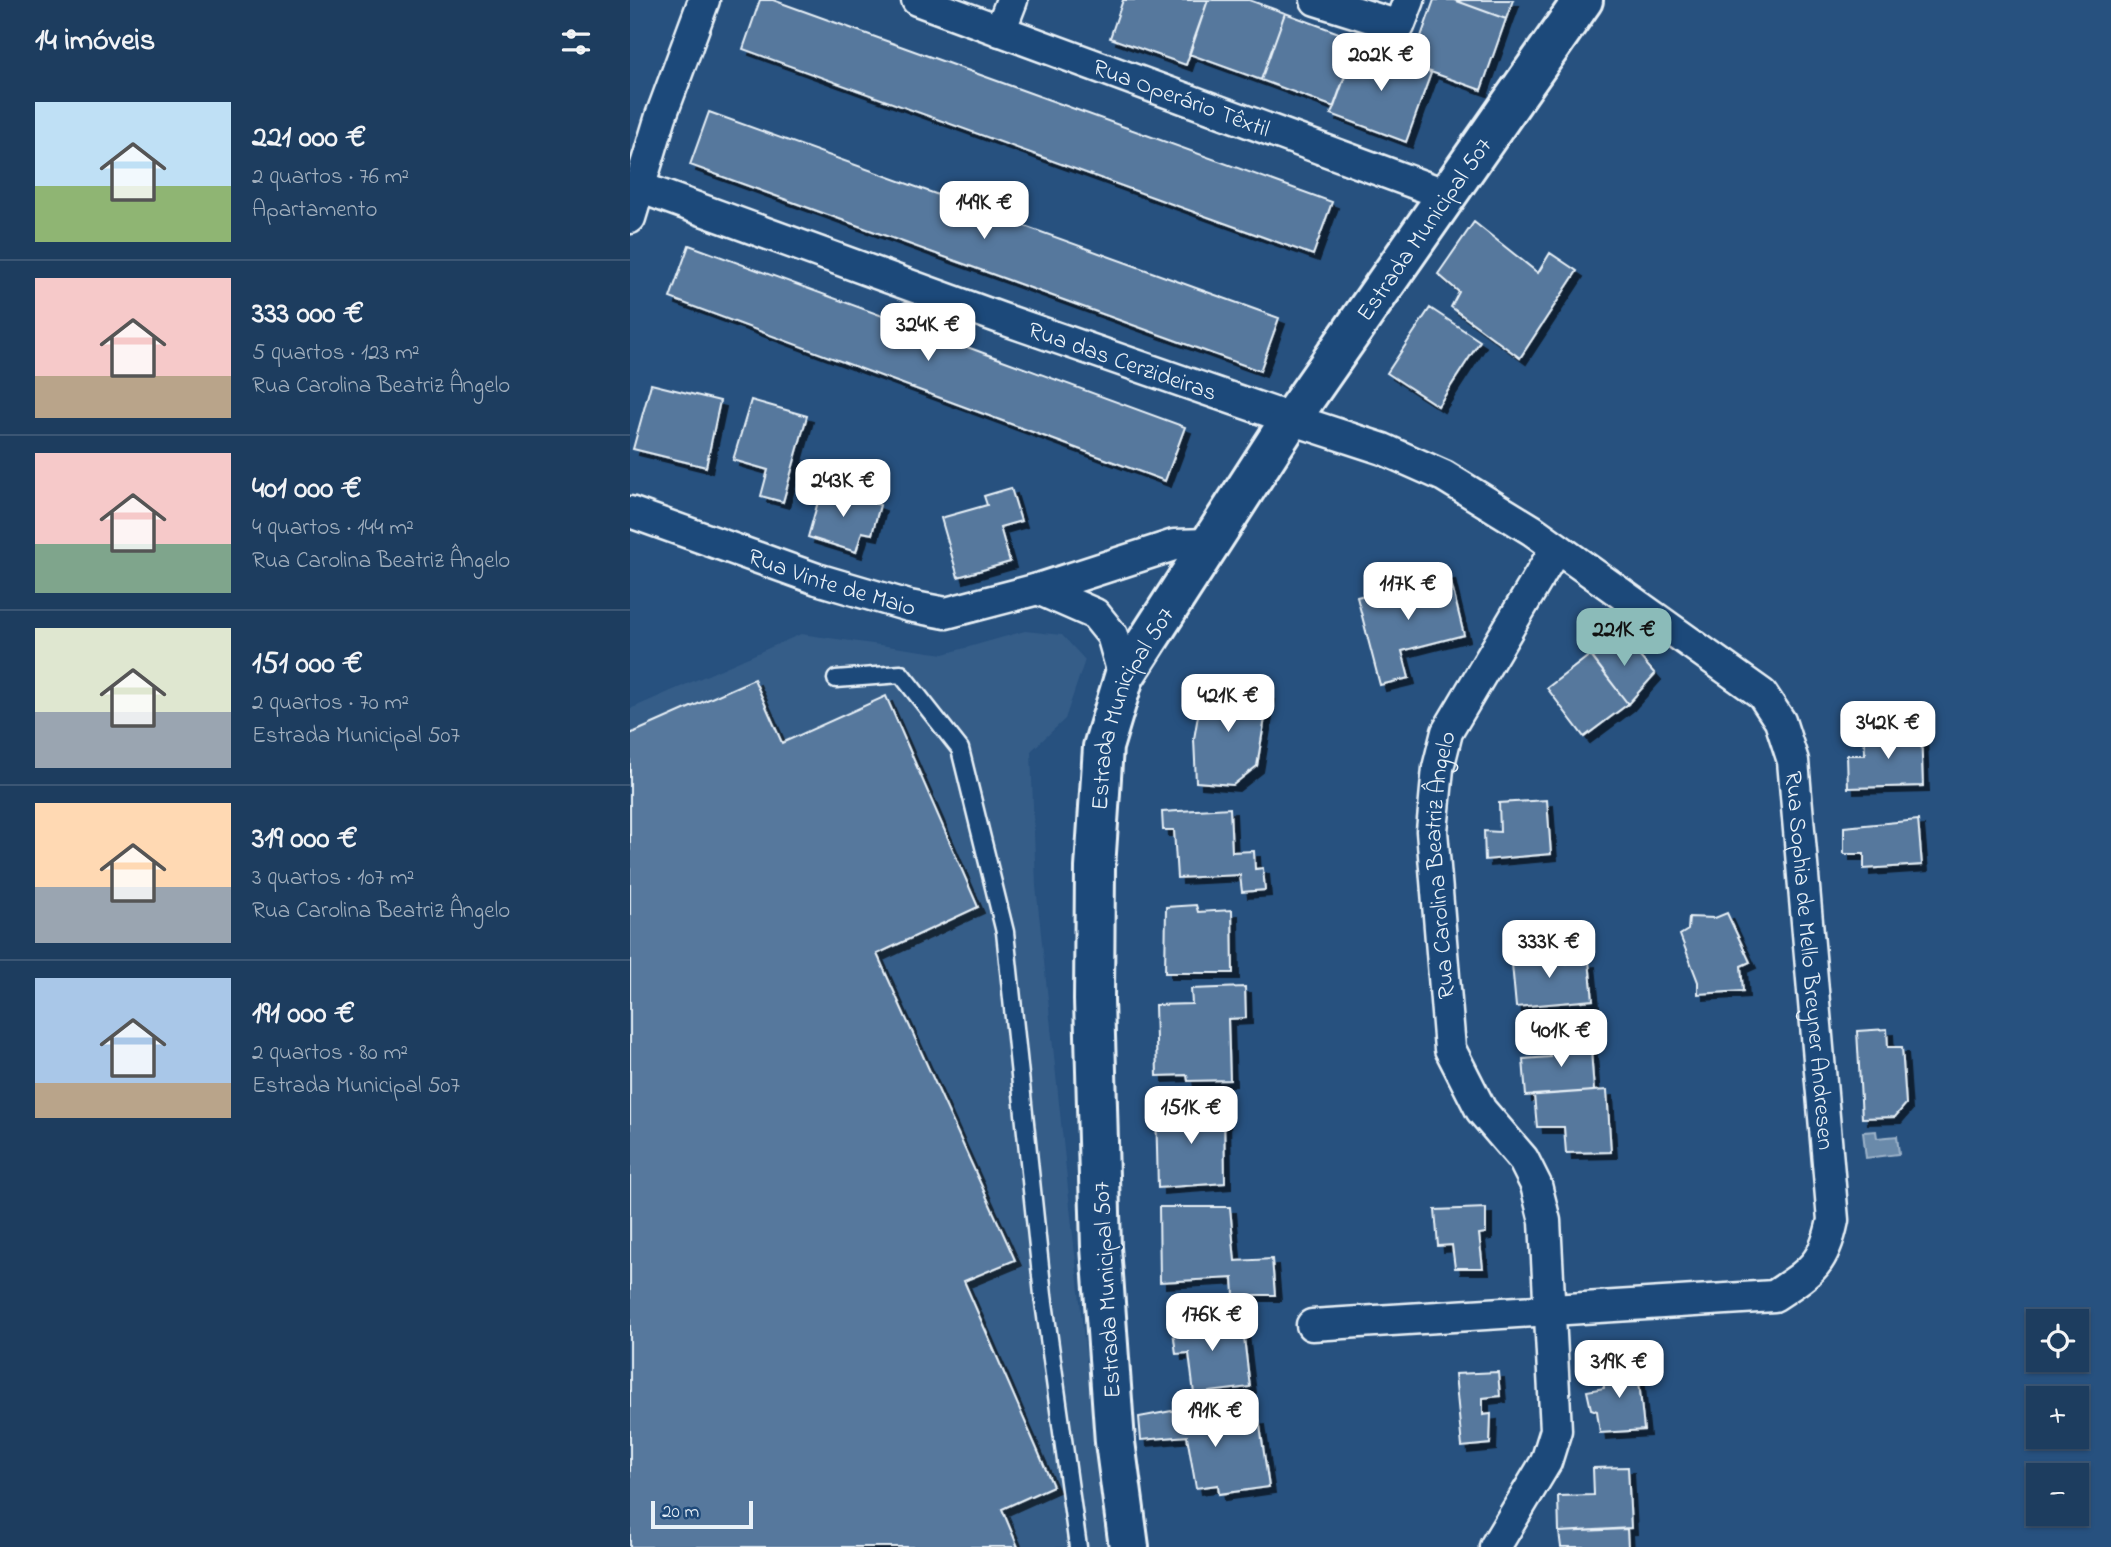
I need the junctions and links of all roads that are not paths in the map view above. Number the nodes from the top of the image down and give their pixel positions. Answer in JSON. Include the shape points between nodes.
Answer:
{"nodes":[{"id":1,"x":704,"y":0,"type":"edge"},
{"id":2,"x":917,"y":0,"type":"edge"},
{"id":3,"x":1012,"y":0,"type":"edge"},
{"id":4,"x":1316,"y":0,"type":"edge"},
{"id":5,"x":1409,"y":0,"type":"edge"},
{"id":6,"x":1583,"y":0,"type":"edge"},
{"id":7,"x":1000,"y":30,"type":"junction"},
{"id":8,"x":639,"y":187,"type":"junction"},
{"id":9,"x":1447,"y":195,"type":"junction"},
{"id":10,"x":630,"y":218,"type":"edge"},
{"id":11,"x":1291,"y":419,"type":"junction"},
{"id":12,"x":630,"y":512,"type":"edge"},
{"id":13,"x":1210,"y":544,"type":"junction"},
{"id":14,"x":1556,"y":548,"type":"junction"},
{"id":15,"x":1038,"y":589,"type":"junction"},
{"id":16,"x":1124,"y":677,"type":"junction"},
{"id":17,"x":836,"y":679,"type":"dead end"},
{"id":18,"x":1550,"y":1310,"type":"junction"},
{"id":19,"x":1312,"y":1325,"type":"dead end"},
{"id":20,"x":1078,"y":1547,"type":"edge"},
{"id":21,"x":1129,"y":1547,"type":"edge"},
{"id":22,"x":1495,"y":1547,"type":"edge"}],
"edges":[{"from":1,"to":8,"type":"street"},
{"from":2,"to":7,"type":"street","name":"Rua Operário Têxtil"},
{"from":3,"to":7,"type":"street"},
{"from":4,"to":5,"type":"street","via":[[1399,26]]},
{"from":6,"to":9,"type":"street","name":"Estrada Municipal 507"},
{"from":7,"to":9,"type":"street","name":"Rua Operário Têxtil"},
{"from":8,"to":10,"type":"street"},
{"from":8,"to":11,"type":"street","name":"Rua das Cerzideiras"},
{"from":9,"to":11,"type":"street","name":"Estrada Municipal 507"},
{"from":11,"to":13,"type":"street","name":"Estrada Municipal 507"},
{"from":11,"to":14,"type":"street","name":"Rua Sophia de Mello Breyner Andresen","via":[[1383,449],[1444,476]]},
{"from":12,"to":15,"type":"street","name":"Rua Vinte de Maio","via":[[817,579],[946,613]]},
{"from":13,"to":15,"type":"street","name":"Rua Vinte de Maio","via":[[1174,545]]},
{"from":13,"to":16,"type":"street","name":"Estrada Municipal 507"},
{"from":14,"to":18,"type":"street","name":"Rua Carolina Beatriz Ângelo","via":[[1447,732],[1438,768],[1432,831],[1450,1049],[1481,1111],[1523,1159],[1536,1185],[1545,1221]]},
{"from":14,"to":18,"type":"street","name":"Rua Sophia de Mello Breyner Andresen","via":[[1762,694],[1780,721],[1793,761],[1833,1220],[1828,1242],[1811,1271],[1774,1296]]},
{"from":15,"to":16,"type":"street","via":[[1095,614],[1112,635]]},
{"from":16,"to":21,"type":"street","name":"Estrada Municipal 507","via":[[1102,747],[1094,1000],[1102,1261],[1115,1442]]},
{"from":17,"to":20,"type":"lane","via":[[901,674],[960,749],[1005,932],[1043,1295]]},
{"from":18,"to":19,"type":"street","name":"Rua Sophia de Mello Breyner Andresen"},
{"from":18,"to":22,"type":"street","name":"Rua Carolina Beatriz Ângelo","via":[[1556,1430],[1546,1462]]}]}
